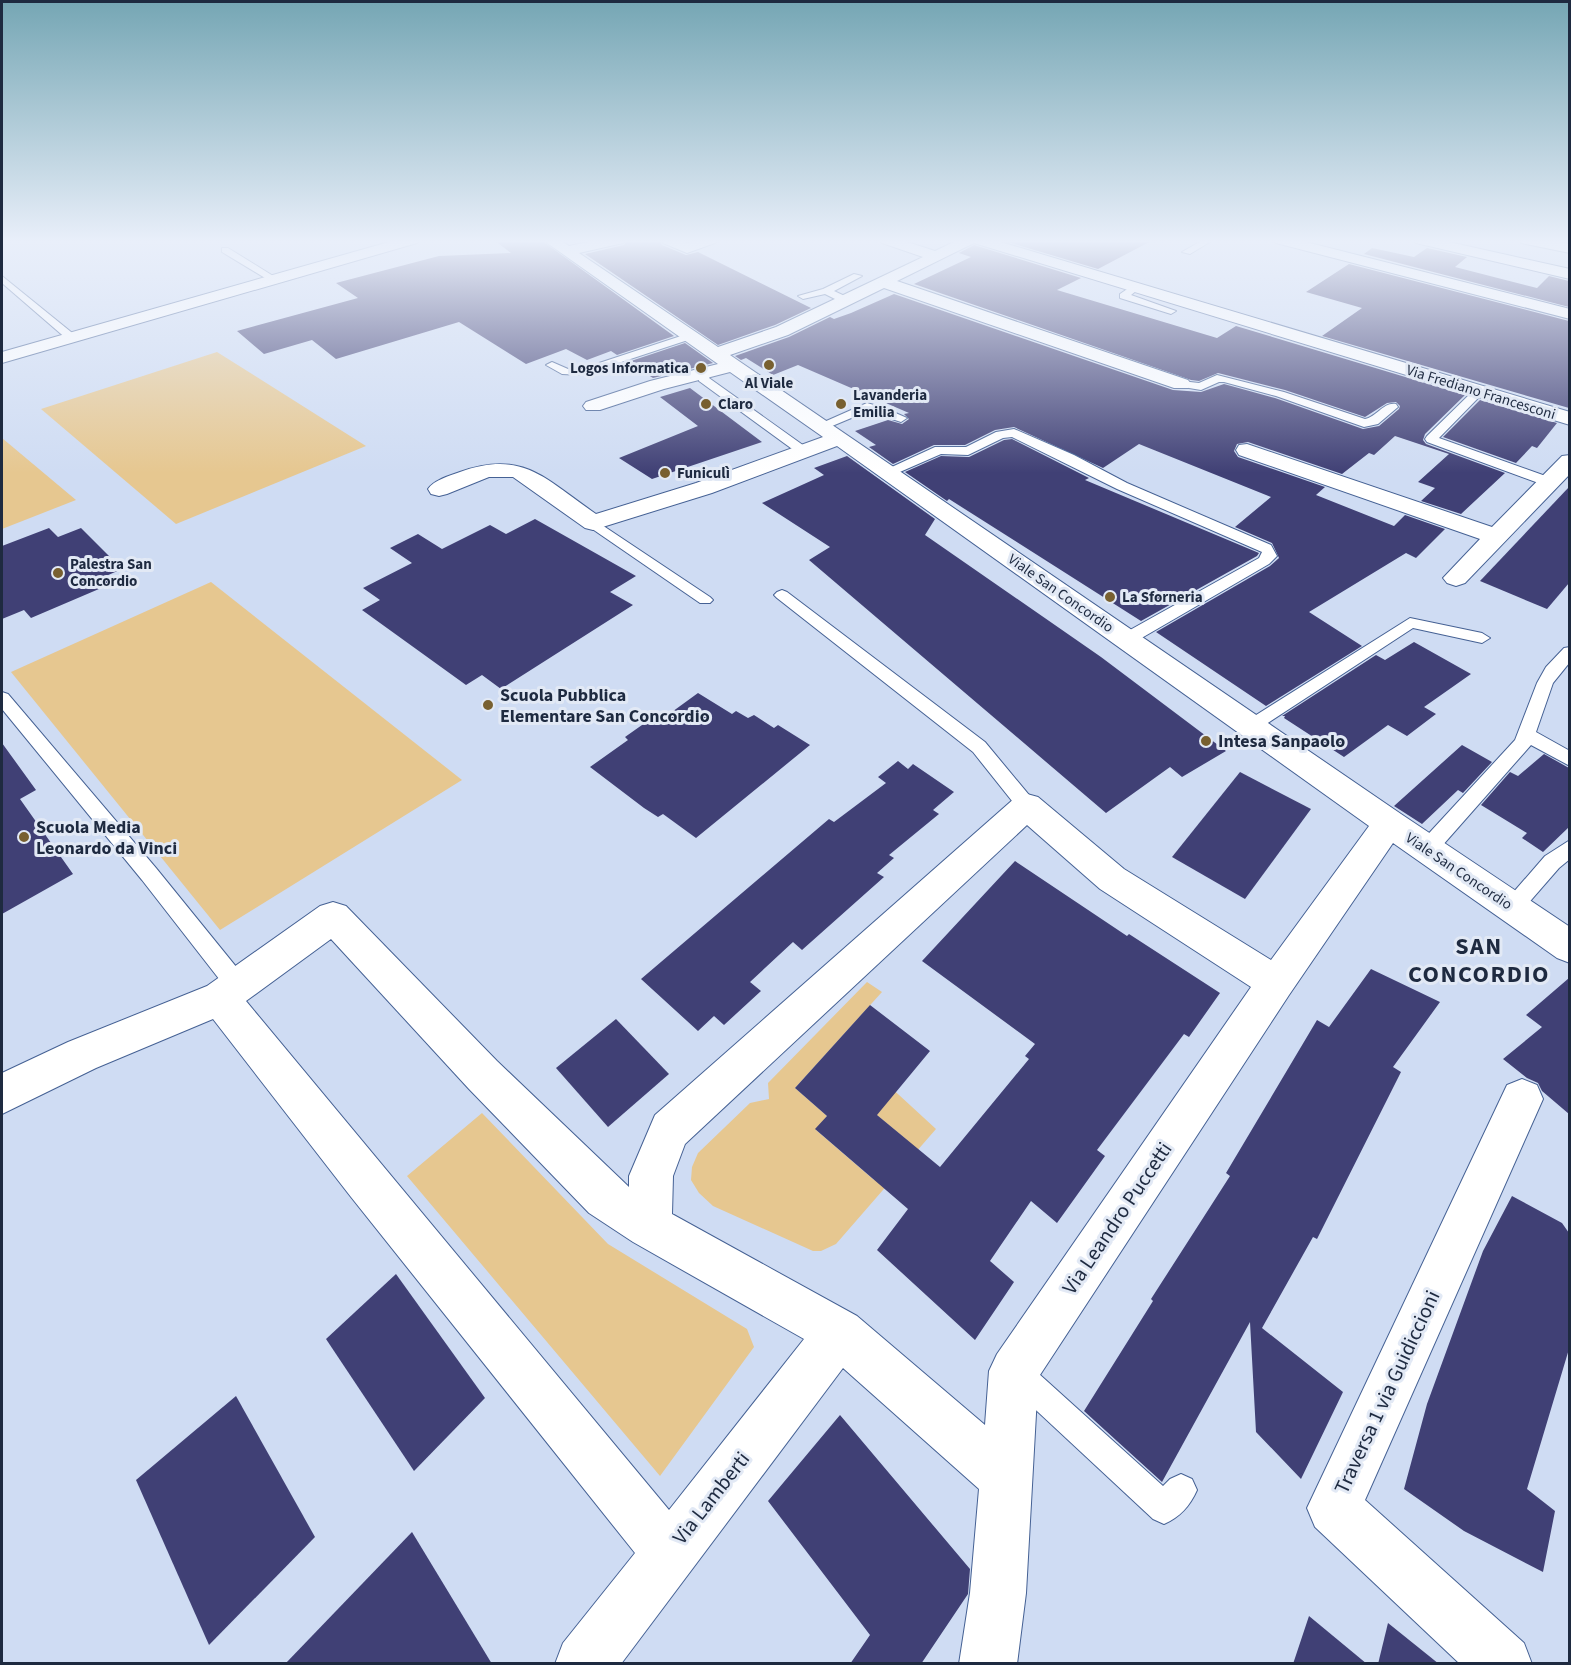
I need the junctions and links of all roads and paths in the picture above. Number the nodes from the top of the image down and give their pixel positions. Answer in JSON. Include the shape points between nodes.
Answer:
{"nodes":[{"id":1,"x":48,"y":318,"type":"edge"},
{"id":2,"x":141,"y":318,"type":"edge"},
{"id":3,"x":664,"y":318,"type":"edge"},
{"id":4,"x":809,"y":318,"type":"edge"},
{"id":5,"x":987,"y":318,"type":"edge"},
{"id":6,"x":1237,"y":318,"type":"edge"},
{"id":7,"x":690,"y":336,"type":"junction"},
{"id":8,"x":72,"y":338,"type":"junction"},
{"id":9,"x":2,"y":358,"type":"edge"},
{"id":10,"x":552,"y":365,"type":"dead end"},
{"id":11,"x":717,"y":365,"type":"junction"},
{"id":12,"x":1181,"y":384,"type":"joint"},
{"id":13,"x":1479,"y":391,"type":"junction"},
{"id":14,"x":593,"y":406,"type":"dead end"},
{"id":15,"x":1392,"y":406,"type":"dead end"},
{"id":16,"x":901,"y":418,"type":"dead end"},
{"id":17,"x":1569,"y":419,"type":"edge"},
{"id":18,"x":830,"y":432,"type":"junction"},
{"id":19,"x":1247,"y":450,"type":"dead end"},
{"id":20,"x":803,"y":451,"type":"junction"},
{"id":21,"x":1569,"y":461,"type":"edge"},
{"id":22,"x":888,"y":472,"type":"junction"},
{"id":23,"x":1549,"y":482,"type":"junction"},
{"id":24,"x":439,"y":489,"type":"dead end"},
{"id":25,"x":594,"y":523,"type":"junction"},
{"id":26,"x":1494,"y":536,"type":"junction"},
{"id":27,"x":1456,"y":578,"type":"dead end"},
{"id":28,"x":782,"y":595,"type":"dead end"},
{"id":29,"x":705,"y":600,"type":"dead end"},
{"id":30,"x":1482,"y":638,"type":"dead end"},
{"id":31,"x":1127,"y":639,"type":"junction"},
{"id":32,"x":1569,"y":652,"type":"edge"},
{"id":33,"x":2,"y":698,"type":"edge"},
{"id":34,"x":1251,"y":726,"type":"junction"},
{"id":35,"x":1527,"y":735,"type":"junction"},
{"id":36,"x":1569,"y":760,"type":"edge"},
{"id":37,"x":1026,"y":806,"type":"junction"},
{"id":38,"x":1389,"y":823,"type":"junction"},
{"id":39,"x":1569,"y":848,"type":"edge"},
{"id":40,"x":1426,"y":849,"type":"junction"},
{"id":41,"x":1512,"y":908,"type":"junction"},
{"id":42,"x":1569,"y":947,"type":"edge"},
{"id":43,"x":1276,"y":984,"type":"junction"},
{"id":44,"x":229,"y":992,"type":"junction"},
{"id":45,"x":2,"y":1094,"type":"edge"},
{"id":46,"x":1522,"y":1099,"type":"dead end"},
{"id":47,"x":649,"y":1226,"type":"junction"},
{"id":48,"x":840,"y":1333,"type":"junction"},
{"id":49,"x":1014,"y":1371,"type":"junction"},
{"id":50,"x":1005,"y":1477,"type":"junction"},
{"id":51,"x":1181,"y":1490,"type":"dead end"},
{"id":52,"x":669,"y":1552,"type":"junction"},
{"id":53,"x":584,"y":1664,"type":"edge"},
{"id":54,"x":988,"y":1664,"type":"edge"},
{"id":55,"x":1503,"y":1664,"type":"edge"}],
"edges":[{"from":1,"to":8,"type":"lane"},
{"from":2,"to":8,"type":"street"},
{"from":3,"to":7,"type":"street","name":"Viale San Concordio"},
{"from":4,"to":11,"type":"street"},
{"from":5,"to":12,"type":"street"},
{"from":6,"to":13,"type":"street","name":"Via Frediano Francesconi"},
{"from":7,"to":10,"type":"lane","via":[[582,372],[566,372]]},
{"from":7,"to":11,"type":"street","name":"Viale San Concordio"},
{"from":8,"to":9,"type":"street"},
{"from":11,"to":14,"type":"street"},
{"from":11,"to":18,"type":"street","name":"Viale San Concordio"},
{"from":11,"to":20,"type":"lane","via":[[703,379]]},
{"from":12,"to":15,"type":"lane","via":[[1202,387],[1217,378],[1280,394],[1364,423],[1374,421]]},
{"from":13,"to":17,"type":"street","name":"Via Frediano Francesconi"},
{"from":13,"to":23,"type":"lane","via":[[1431,439]]},
{"from":16,"to":18,"type":"lane","via":[[867,407]]},
{"from":18,"to":20,"type":"street"},
{"from":18,"to":22,"type":"street","name":"Viale San Concordio"},
{"from":19,"to":26,"type":"street"},
{"from":20,"to":25,"type":"street"},
{"from":21,"to":23,"type":"street"},
{"from":22,"to":31,"type":"street","name":"Viale San Concordio"},
{"from":22,"to":31,"type":"lane","via":[[939,450],[968,451],[1000,435],[1014,434],[1269,552],[1264,561]]},
{"from":23,"to":26,"type":"street"},
{"from":24,"to":25,"type":"street","via":[[506,468],[520,472]]},
{"from":25,"to":29,"type":"lane"},
{"from":26,"to":27,"type":"street"},
{"from":28,"to":37,"type":"lane","via":[[979,747]]},
{"from":30,"to":34,"type":"lane","via":[[1410,623]]},
{"from":31,"to":34,"type":"street","name":"Viale San Concordio"},
{"from":32,"to":35,"type":"lane","via":[[1545,683]]},
{"from":33,"to":44,"type":"lane","via":[[149,874]]},
{"from":34,"to":38,"type":"street","name":"Viale San Concordio"},
{"from":35,"to":36,"type":"lane"},
{"from":35,"to":40,"type":"lane","via":[[1515,754]]},
{"from":37,"to":43,"type":"street","via":[[1112,879]]},
{"from":37,"to":47,"type":"street","via":[[670,1130],[651,1176]]},
{"from":38,"to":40,"type":"street","name":"Viale San Concordio"},
{"from":38,"to":43,"type":"street","name":"Via Leandro Puccetti"},
{"from":39,"to":41,"type":"lane"},
{"from":40,"to":41,"type":"street","name":"Viale San Concordio"},
{"from":41,"to":42,"type":"street","name":"Viale San Concordio"},
{"from":43,"to":49,"type":"street","name":"Via Leandro Puccetti"},
{"from":44,"to":45,"type":"street"},
{"from":44,"to":47,"type":"street","via":[[333,917],[604,1197]]},
{"from":44,"to":52,"type":"street","via":[[366,1182]]},
{"from":46,"to":55,"type":"street","name":"Traversa 1 via Guidiccioni","via":[[1334,1508]]},
{"from":47,"to":48,"type":"street"},
{"from":48,"to":50,"type":"street"},
{"from":48,"to":52,"type":"street","name":"Via Lamberti"},
{"from":49,"to":50,"type":"street","name":"Via Leandro Puccetti"},
{"from":49,"to":51,"type":"lane","via":[[1164,1508]]},
{"from":50,"to":54,"type":"street","name":"Via Leandro Puccetti","via":[[998,1593]]},
{"from":52,"to":53,"type":"street","name":"Via Lamberti"}]}
